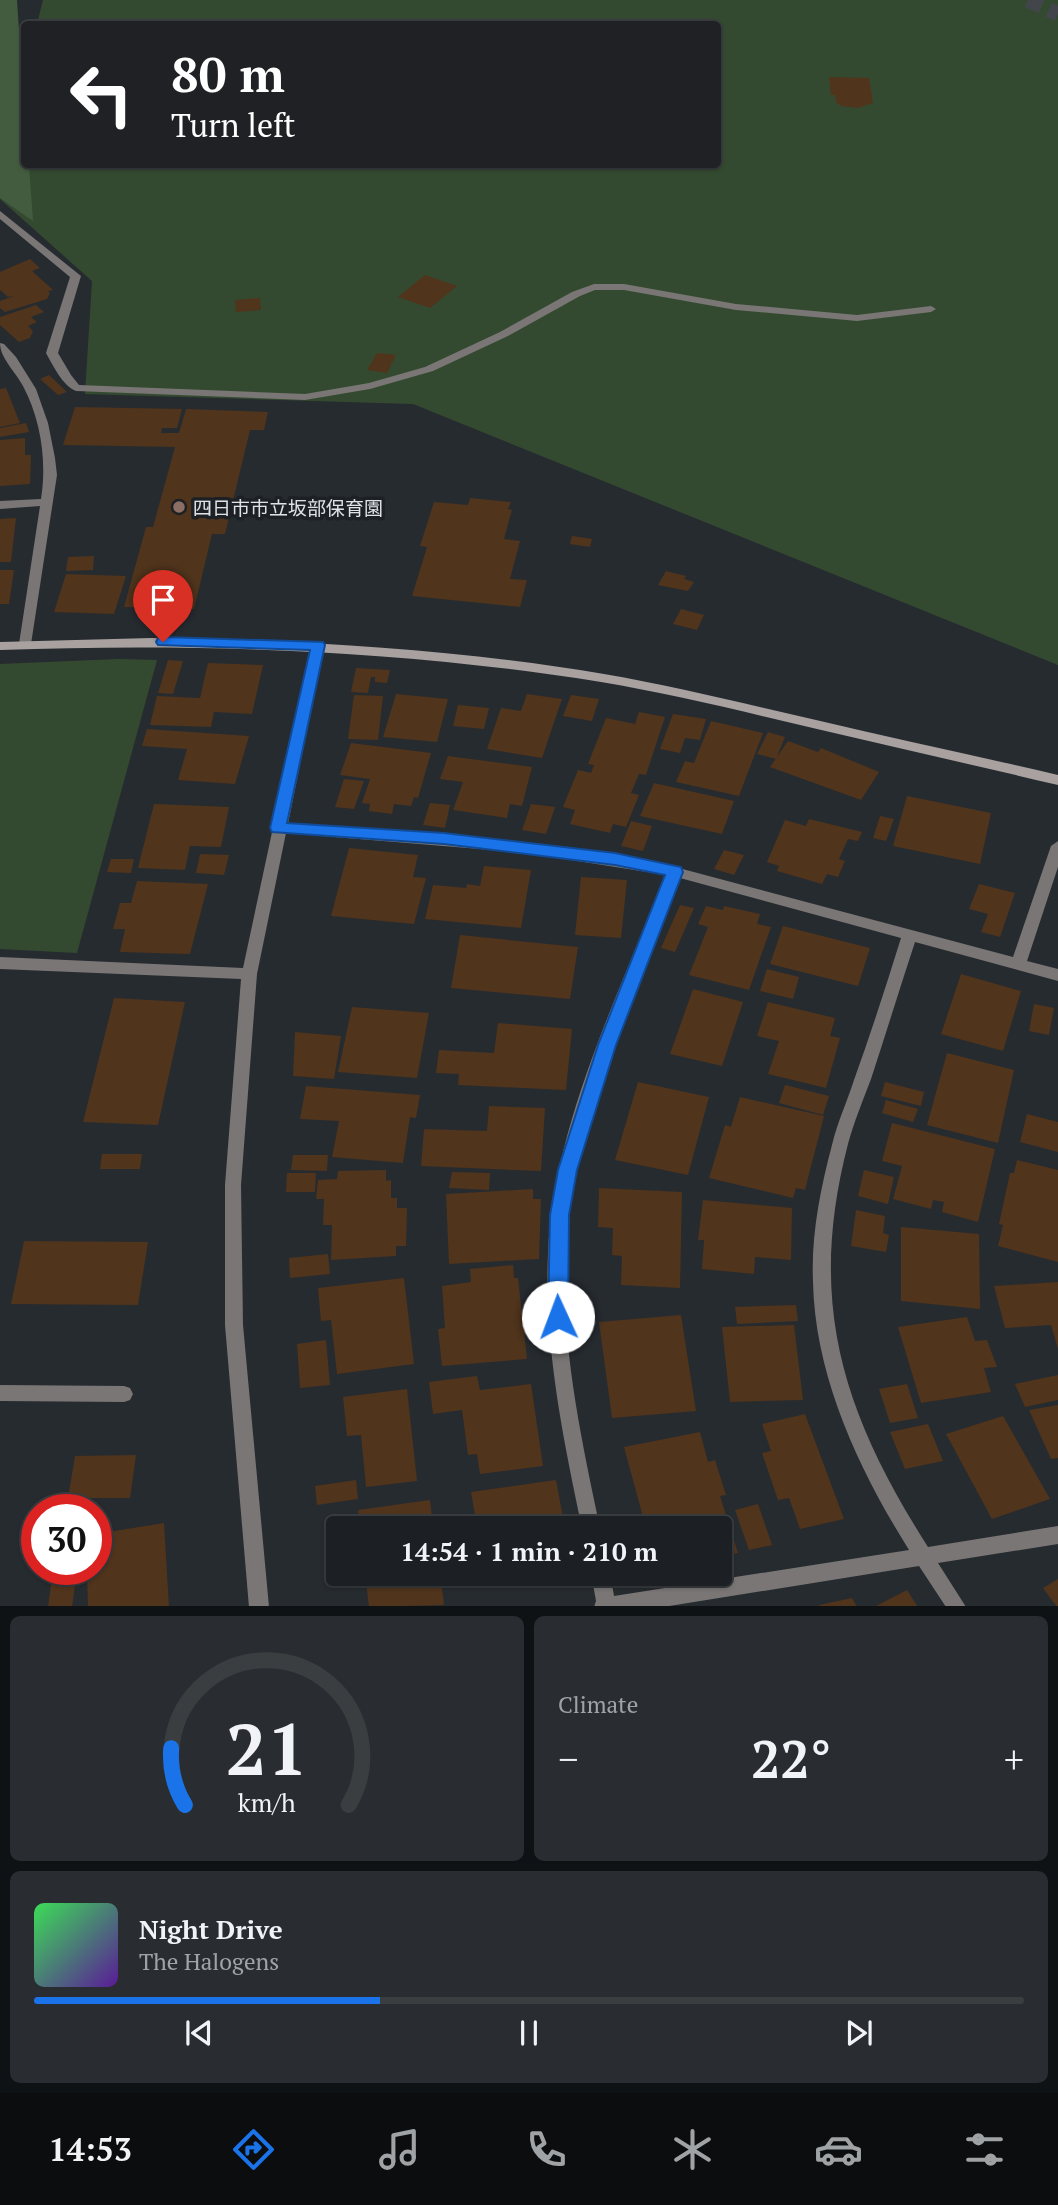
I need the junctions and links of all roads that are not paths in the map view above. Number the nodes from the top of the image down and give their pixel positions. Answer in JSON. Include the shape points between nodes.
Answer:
{"nodes":[{"id":1,"x":0,"y":214,"type":"edge"},
{"id":2,"x":931,"y":309,"type":"dead end"},
{"id":3,"x":0,"y":346,"type":"edge"},
{"id":4,"x":47,"y":502,"type":"junction"},
{"id":5,"x":0,"y":505,"type":"edge"},
{"id":6,"x":25,"y":644,"type":"junction"},
{"id":7,"x":318,"y":645,"type":"junction"},
{"id":8,"x":0,"y":646,"type":"edge"},
{"id":9,"x":1058,"y":779,"type":"edge"},
{"id":10,"x":278,"y":828,"type":"junction"},
{"id":11,"x":1058,"y":846,"type":"edge"},
{"id":12,"x":675,"y":872,"type":"junction"},
{"id":13,"x":910,"y":935,"type":"junction"},
{"id":14,"x":0,"y":963,"type":"edge"},
{"id":15,"x":1018,"y":964,"type":"junction"},
{"id":16,"x":249,"y":974,"type":"junction"},
{"id":17,"x":1058,"y":975,"type":"edge"},
{"id":18,"x":0,"y":1393,"type":"edge"},
{"id":19,"x":124,"y":1394,"type":"dead end"},
{"id":20,"x":589,"y":1516,"type":"edge"},
{"id":21,"x":1058,"y":1535,"type":"edge"},
{"id":22,"x":922,"y":1556,"type":"junction"},
{"id":23,"x":602,"y":1586,"type":"edge"},
{"id":24,"x":258,"y":1606,"type":"edge"},
{"id":25,"x":605,"y":1606,"type":"edge"},
{"id":26,"x":957,"y":1606,"type":"edge"}],
"edges":[{"from":1,"to":2,"type":"street","via":[[76,276],[52,353],[76,388],[305,397],[370,386],[429,369],[594,287],[624,287],[736,307],[857,318]]},
{"from":3,"to":4,"type":"street","via":[[19,370],[42,419],[51,475]]},
{"from":4,"to":5,"type":"street"},
{"from":4,"to":6,"type":"street"},
{"from":6,"to":7,"type":"street","via":[[216,641]]},
{"from":6,"to":8,"type":"street"},
{"from":7,"to":9,"type":"street","via":[[601,678]]},
{"from":7,"to":10,"type":"street"},
{"from":10,"to":12,"type":"street","via":[[444,839],[615,859]]},
{"from":10,"to":16,"type":"street"},
{"from":11,"to":15,"type":"street"},
{"from":12,"to":13,"type":"street"},
{"from":12,"to":20,"type":"street","via":[[582,1118],[559,1215],[556,1296],[568,1417]]},
{"from":13,"to":15,"type":"street"},
{"from":13,"to":22,"type":"street","via":[[837,1155],[821,1265],[827,1340],[836,1376],[861,1444]]},
{"from":14,"to":16,"type":"street"},
{"from":15,"to":17,"type":"street"},
{"from":16,"to":24,"type":"street","via":[[233,1185],[234,1325]]},
{"from":18,"to":19,"type":"street"},
{"from":21,"to":22,"type":"street"},
{"from":22,"to":25,"type":"street"},
{"from":22,"to":26,"type":"street"},
{"from":23,"to":25,"type":"street"}]}
